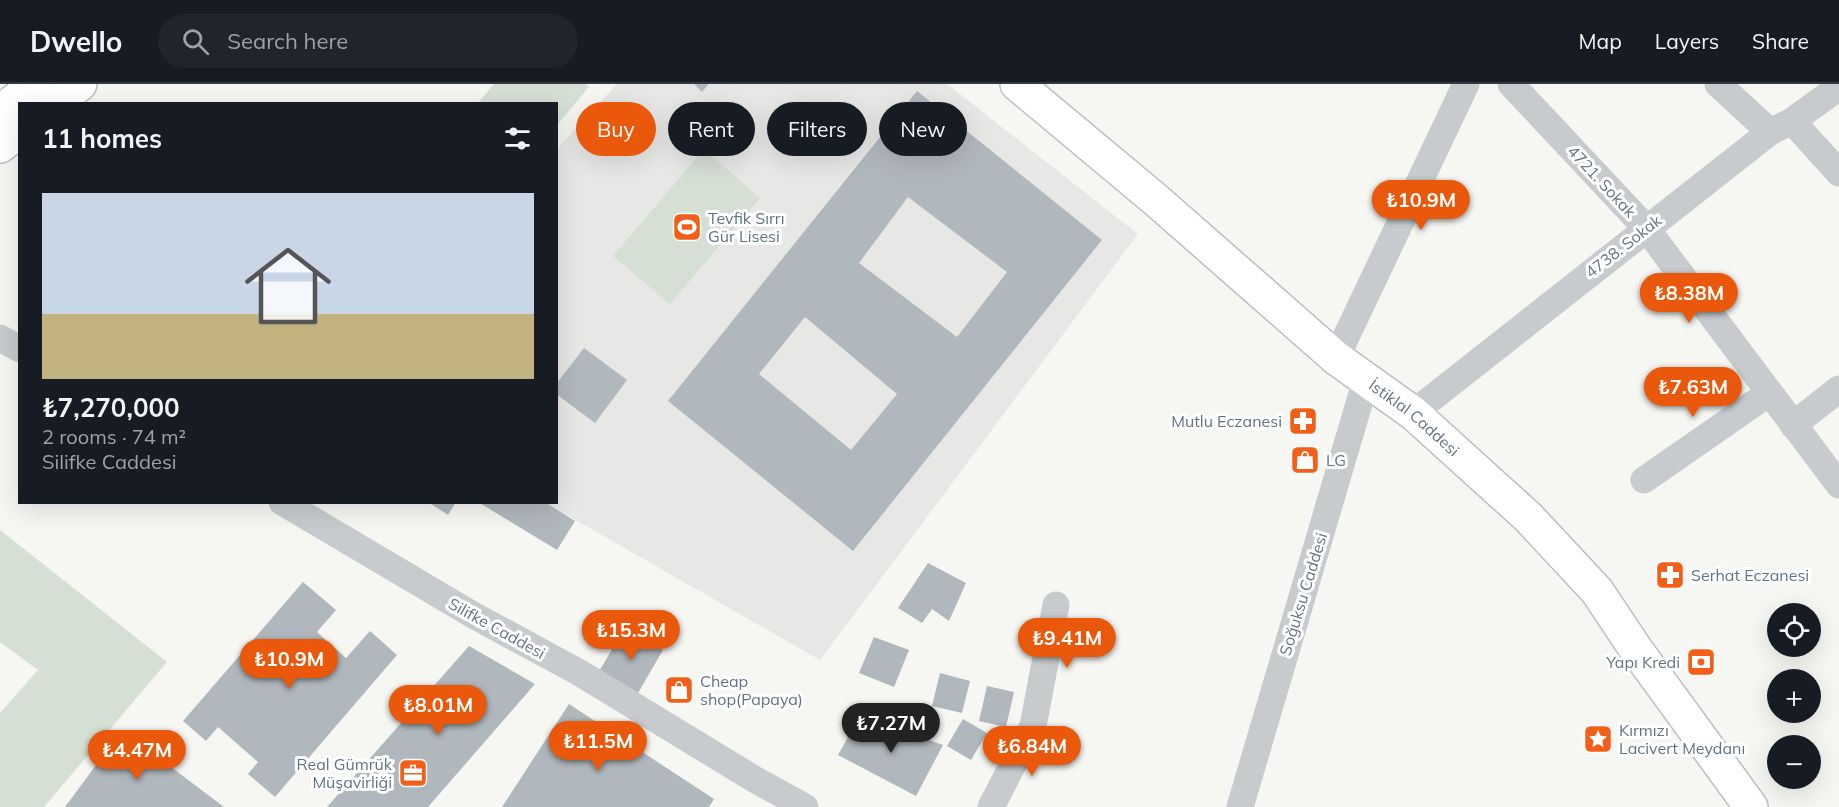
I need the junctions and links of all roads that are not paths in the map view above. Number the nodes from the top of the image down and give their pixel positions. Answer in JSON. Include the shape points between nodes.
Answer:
{"nodes":[{"id":1,"x":36,"y":84,"type":"edge"},
{"id":2,"x":80,"y":84,"type":"edge"},
{"id":3,"x":1017,"y":84,"type":"edge"},
{"id":4,"x":1466,"y":84,"type":"edge"},
{"id":5,"x":1510,"y":84,"type":"edge"},
{"id":6,"x":1718,"y":84,"type":"edge"},
{"id":7,"x":1839,"y":87,"type":"edge"},
{"id":8,"x":58,"y":102,"type":"edge"},
{"id":9,"x":0,"y":112,"type":"edge"},
{"id":10,"x":1781,"y":127,"type":"junction"},
{"id":11,"x":18,"y":132,"type":"edge"},
{"id":12,"x":0,"y":146,"type":"edge"},
{"id":13,"x":1839,"y":173,"type":"edge"},
{"id":14,"x":1646,"y":228,"type":"junction"},
{"id":15,"x":0,"y":338,"type":"edge"},
{"id":16,"x":18,"y":348,"type":"edge"},
{"id":17,"x":1336,"y":358,"type":"junction"},
{"id":18,"x":1366,"y":380,"type":"junction"},
{"id":19,"x":1839,"y":389,"type":"edge"},
{"id":20,"x":1769,"y":393,"type":"junction"},
{"id":21,"x":1413,"y":413,"type":"junction"},
{"id":22,"x":1793,"y":425,"type":"junction"},
{"id":23,"x":1644,"y":480,"type":"dead end"},
{"id":24,"x":1839,"y":485,"type":"edge"},
{"id":25,"x":285,"y":504,"type":"edge"},
{"id":26,"x":1056,"y":605,"type":"dead end"},
{"id":27,"x":805,"y":807,"type":"edge"},
{"id":28,"x":991,"y":807,"type":"edge"},
{"id":29,"x":1240,"y":807,"type":"edge"},
{"id":30,"x":1751,"y":807,"type":"edge"}],
"edges":[{"from":1,"to":9,"type":"main road"},
{"from":2,"to":8,"type":"main road"},
{"from":3,"to":17,"type":"main road","name":"İstiklal Caddesi"},
{"from":4,"to":17,"type":"street"},
{"from":5,"to":14,"type":"street","name":"4721. Sokak"},
{"from":6,"to":10,"type":"street"},
{"from":7,"to":10,"type":"street","name":"4738. Sokak"},
{"from":10,"to":13,"type":"street"},
{"from":10,"to":14,"type":"street","name":"4738. Sokak"},
{"from":11,"to":12,"type":"main road"},
{"from":14,"to":20,"type":"street","name":"4721. Sokak"},
{"from":14,"to":21,"type":"street","name":"4738. Sokak"},
{"from":15,"to":16,"type":"street"},
{"from":17,"to":18,"type":"main road","name":"İstiklal Caddesi"},
{"from":18,"to":21,"type":"main road","name":"İstiklal Caddesi"},
{"from":18,"to":29,"type":"street","name":"Soğuksu Caddesi"},
{"from":19,"to":22,"type":"street"},
{"from":20,"to":22,"type":"street","name":"4721. Sokak"},
{"from":20,"to":23,"type":"street"},
{"from":21,"to":30,"type":"main road","name":"İstiklal Caddesi","via":[[1528,517],[1597,591]]},
{"from":22,"to":24,"type":"street","name":"4721. Sokak"},
{"from":25,"to":27,"type":"street","name":"Silifke Caddesi"},
{"from":26,"to":28,"type":"street","via":[[1033,726]]}]}
